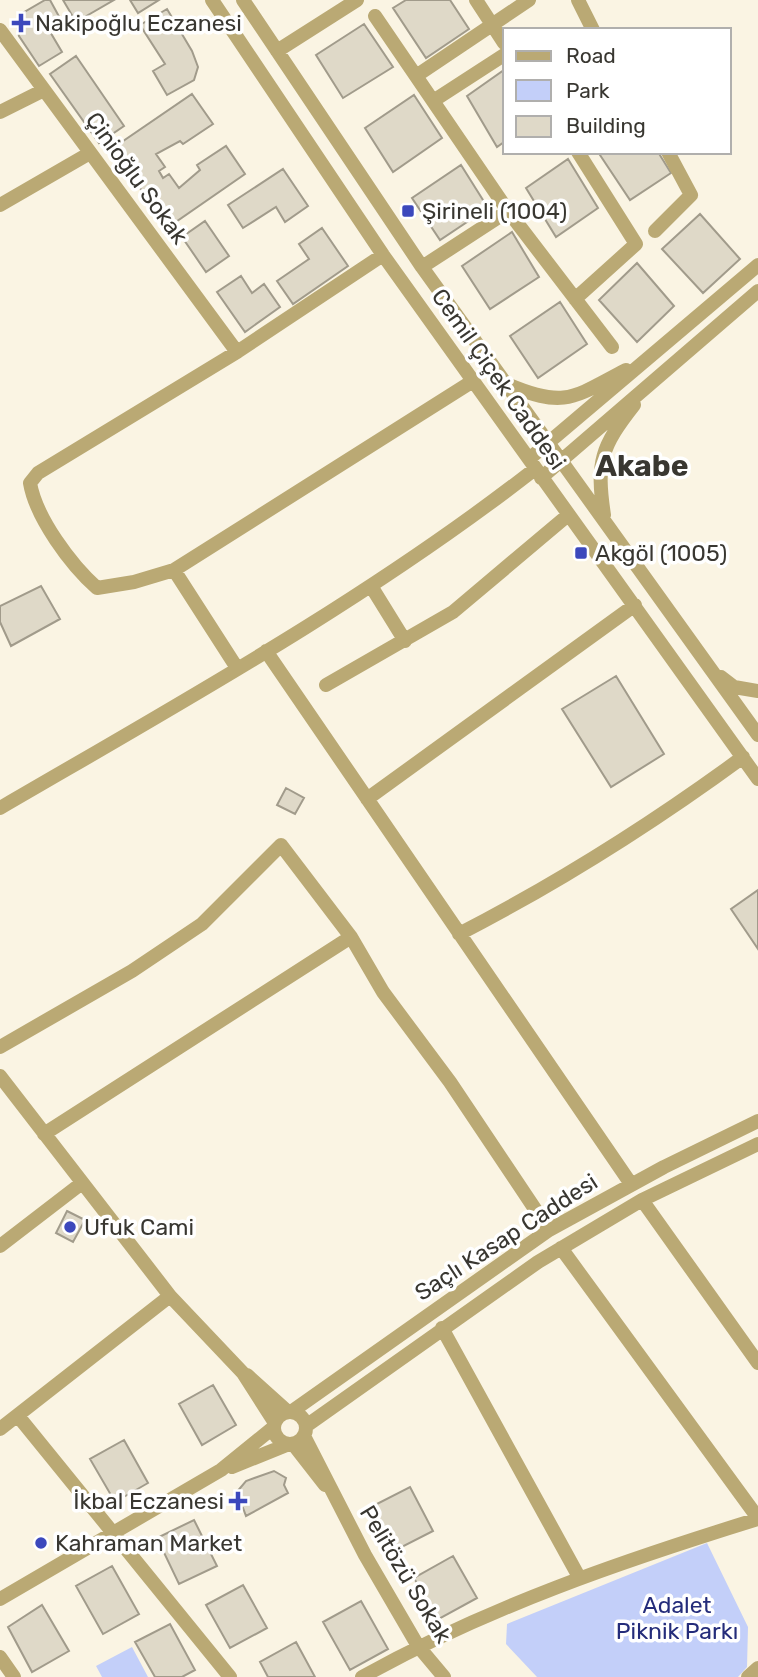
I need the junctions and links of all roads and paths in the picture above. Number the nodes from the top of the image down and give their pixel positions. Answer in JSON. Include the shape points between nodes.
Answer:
{"nodes":[{"id":1,"x":212,"y":0,"type":"edge"},
{"id":2,"x":243,"y":0,"type":"edge"},
{"id":3,"x":357,"y":0,"type":"edge"},
{"id":4,"x":476,"y":0,"type":"edge"},
{"id":5,"x":529,"y":0,"type":"edge"},
{"id":6,"x":578,"y":0,"type":"edge"},
{"id":7,"x":375,"y":16,"type":"dead end"},
{"id":8,"x":492,"y":25,"type":"junction"},
{"id":9,"x":592,"y":28,"type":"edge"},
{"id":10,"x":0,"y":30,"type":"edge"},
{"id":11,"x":503,"y":42,"type":"edge"},
{"id":12,"x":277,"y":51,"type":"junction"},
{"id":13,"x":503,"y":56,"type":"edge"},
{"id":14,"x":416,"y":76,"type":"junction"},
{"id":15,"x":44,"y":90,"type":"junction"},
{"id":16,"x":433,"y":101,"type":"junction"},
{"id":17,"x":0,"y":112,"type":"edge"},
{"id":18,"x":90,"y":153,"type":"junction"},
{"id":19,"x":579,"y":154,"type":"edge"},
{"id":20,"x":669,"y":154,"type":"edge"},
{"id":21,"x":0,"y":205,"type":"edge"},
{"id":22,"x":508,"y":211,"type":"junction"},
{"id":23,"x":654,"y":231,"type":"dead end"},
{"id":24,"x":383,"y":255,"type":"junction"},
{"id":25,"x":758,"y":265,"type":"edge"},
{"id":26,"x":422,"y":267,"type":"junction"},
{"id":27,"x":758,"y":291,"type":"edge"},
{"id":28,"x":575,"y":299,"type":"junction"},
{"id":29,"x":612,"y":346,"type":"dead end"},
{"id":30,"x":237,"y":352,"type":"junction"},
{"id":31,"x":649,"y":358,"type":"junction"},
{"id":32,"x":473,"y":382,"type":"junction"},
{"id":33,"x":650,"y":383,"type":"junction"},
{"id":34,"x":507,"y":385,"type":"junction"},
{"id":35,"x":549,"y":443,"type":"junction"},
{"id":36,"x":562,"y":459,"type":"junction"},
{"id":37,"x":535,"y":469,"type":"junction"},
{"id":38,"x":567,"y":516,"type":"junction"},
{"id":39,"x":605,"y":520,"type":"junction"},
{"id":40,"x":174,"y":570,"type":"junction"},
{"id":41,"x":371,"y":586,"type":"junction"},
{"id":42,"x":635,"y":605,"type":"junction"},
{"id":43,"x":405,"y":641,"type":"junction"},
{"id":44,"x":266,"y":651,"type":"junction"},
{"id":45,"x":706,"y":663,"type":"junction"},
{"id":46,"x":237,"y":668,"type":"junction"},
{"id":47,"x":326,"y":685,"type":"dead end"},
{"id":48,"x":758,"y":691,"type":"edge"},
{"id":49,"x":758,"y":734,"type":"edge"},
{"id":50,"x":743,"y":757,"type":"junction"},
{"id":51,"x":758,"y":779,"type":"edge"},
{"id":52,"x":367,"y":799,"type":"junction"},
{"id":53,"x":0,"y":808,"type":"edge"},
{"id":54,"x":459,"y":934,"type":"junction"},
{"id":55,"x":351,"y":937,"type":"junction"},
{"id":56,"x":0,"y":1047,"type":"edge"},
{"id":57,"x":0,"y":1076,"type":"edge"},
{"id":58,"x":758,"y":1121,"type":"edge"},
{"id":59,"x":44,"y":1134,"type":"junction"},
{"id":60,"x":758,"y":1144,"type":"edge"},
{"id":61,"x":82,"y":1183,"type":"junction"},
{"id":62,"x":631,"y":1184,"type":"junction"},
{"id":63,"x":642,"y":1200,"type":"junction"},
{"id":64,"x":549,"y":1230,"type":"junction"},
{"id":65,"x":0,"y":1246,"type":"edge"},
{"id":66,"x":561,"y":1248,"type":"junction"},
{"id":67,"x":170,"y":1296,"type":"junction"},
{"id":68,"x":442,"y":1328,"type":"junction"},
{"id":69,"x":758,"y":1363,"type":"edge"},
{"id":70,"x":243,"y":1373,"type":"junction"},
{"id":71,"x":290,"y":1412,"type":"junction"},
{"id":72,"x":18,"y":1416,"type":"junction"},
{"id":73,"x":275,"y":1425,"type":"junction"},
{"id":74,"x":0,"y":1429,"type":"edge"},
{"id":75,"x":298,"y":1438,"type":"junction"},
{"id":76,"x":221,"y":1470,"type":"junction"},
{"id":77,"x":758,"y":1518,"type":"edge"},
{"id":78,"x":116,"y":1532,"type":"junction"},
{"id":79,"x":579,"y":1577,"type":"junction"},
{"id":80,"x":0,"y":1599,"type":"edge"},
{"id":81,"x":418,"y":1646,"type":"junction"},
{"id":82,"x":0,"y":1657,"type":"edge"},
{"id":83,"x":758,"y":1668,"type":"edge"},
{"id":84,"x":14,"y":1677,"type":"edge"},
{"id":85,"x":230,"y":1677,"type":"edge"},
{"id":86,"x":362,"y":1677,"type":"edge"},
{"id":87,"x":444,"y":1677,"type":"edge"},
{"id":88,"x":748,"y":1677,"type":"edge"}],
"edges":[{"from":1,"to":24,"type":"street","name":"Cemil Çiçek Caddesi"},
{"from":2,"to":12,"type":"street","name":"Cemil Çiçek Caddesi"},
{"from":3,"to":12,"type":"street"},
{"from":4,"to":8,"type":"street"},
{"from":5,"to":8,"type":"street"},
{"from":6,"to":9,"type":"street"},
{"from":7,"to":14,"type":"street"},
{"from":8,"to":11,"type":"street"},
{"from":8,"to":14,"type":"street"},
{"from":10,"to":15,"type":"street","name":"Çinioğlu Sokak"},
{"from":12,"to":26,"type":"street","name":"Cemil Çiçek Caddesi"},
{"from":13,"to":16,"type":"street"},
{"from":14,"to":16,"type":"street"},
{"from":15,"to":17,"type":"street"},
{"from":15,"to":18,"type":"street","name":"Çinioğlu Sokak"},
{"from":16,"to":22,"type":"street"},
{"from":18,"to":21,"type":"street"},
{"from":18,"to":30,"type":"street","name":"Çinioğlu Sokak"},
{"from":19,"to":28,"type":"street","via":[[636,244]]},
{"from":20,"to":23,"type":"street","via":[[691,195]]},
{"from":22,"to":26,"type":"street"},
{"from":22,"to":28,"type":"street"},
{"from":24,"to":30,"type":"street"},
{"from":24,"to":32,"type":"street","name":"Cemil Çiçek Caddesi"},
{"from":25,"to":31,"type":"street"},
{"from":26,"to":34,"type":"street","name":"Cemil Çiçek Caddesi"},
{"from":27,"to":33,"type":"street"},
{"from":28,"to":29,"type":"street"},
{"from":30,"to":40,"type":"street","via":[[38,473],[30,483],[33,502],[79,572],[97,588]]},
{"from":31,"to":34,"type":"street","via":[[579,395],[560,399],[541,398]]},
{"from":31,"to":35,"type":"street"},
{"from":32,"to":37,"type":"street","name":"Cemil Çiçek Caddesi"},
{"from":32,"to":40,"type":"street"},
{"from":33,"to":36,"type":"street"},
{"from":33,"to":39,"type":"street","via":[[601,456],[599,482]]},
{"from":34,"to":35,"type":"street","name":"Cemil Çiçek Caddesi"},
{"from":35,"to":36,"type":"street","name":"Cemil Çiçek Caddesi"},
{"from":35,"to":37,"type":"street"},
{"from":36,"to":37,"type":"street"},
{"from":36,"to":39,"type":"street","name":"Cemil Çiçek Caddesi"},
{"from":37,"to":38,"type":"street","name":"Cemil Çiçek Caddesi"},
{"from":37,"to":41,"type":"street"},
{"from":38,"to":42,"type":"street","name":"Cemil Çiçek Caddesi"},
{"from":38,"to":43,"type":"street","via":[[453,612]]},
{"from":39,"to":45,"type":"street","name":"Cemil Çiçek Caddesi"},
{"from":40,"to":46,"type":"street"},
{"from":41,"to":43,"type":"street"},
{"from":41,"to":44,"type":"street"},
{"from":42,"to":50,"type":"street","name":"Cemil Çiçek Caddesi"},
{"from":42,"to":52,"type":"street"},
{"from":43,"to":47,"type":"street"},
{"from":44,"to":46,"type":"street"},
{"from":44,"to":52,"type":"street"},
{"from":45,"to":48,"type":"street","via":[[734,687]]},
{"from":45,"to":49,"type":"street","name":"Cemil Çiçek Caddesi"},
{"from":46,"to":53,"type":"street"},
{"from":50,"to":51,"type":"street","name":"Cemil Çiçek Caddesi"},
{"from":50,"to":54,"type":"street","via":[[592,859]]},
{"from":52,"to":54,"type":"street"},
{"from":54,"to":62,"type":"street"},
{"from":55,"to":56,"type":"street","via":[[281,845],[202,924],[132,971]]},
{"from":55,"to":59,"type":"street"},
{"from":55,"to":64,"type":"street","via":[[383,992]]},
{"from":57,"to":59,"type":"street"},
{"from":58,"to":62,"type":"street","name":"Saçlı Kasap Caddesi"},
{"from":59,"to":61,"type":"street"},
{"from":60,"to":63,"type":"street","name":"Saçlı Kasap Caddesi"},
{"from":61,"to":65,"type":"street"},
{"from":61,"to":67,"type":"street"},
{"from":62,"to":64,"type":"street","name":"Saçlı Kasap Caddesi"},
{"from":63,"to":66,"type":"street","name":"Saçlı Kasap Caddesi"},
{"from":63,"to":69,"type":"street"},
{"from":64,"to":71,"type":"street","name":"Saçlı Kasap Caddesi"},
{"from":66,"to":68,"type":"street","name":"Saçlı Kasap Caddesi"},
{"from":66,"to":77,"type":"street"},
{"from":67,"to":70,"type":"street"},
{"from":67,"to":72,"type":"street"},
{"from":68,"to":75,"type":"street","name":"Saçlı Kasap Caddesi"},
{"from":68,"to":79,"type":"street"},
{"from":70,"to":71,"type":"street"},
{"from":70,"to":73,"type":"street"},
{"from":71,"to":73,"type":"street","name":"Saçlı Kasap Caddesi"},
{"from":71,"to":75,"type":"street","via":[[301,1416]]},
{"from":72,"to":74,"type":"street"},
{"from":72,"to":78,"type":"street"},
{"from":73,"to":75,"type":"street","via":[[277,1437]]},
{"from":73,"to":76,"type":"street","name":"Saçlı Kasap Caddesi"},
{"from":75,"to":76,"type":"street","name":"Saçlı Kasap Caddesi"},
{"from":75,"to":81,"type":"street","name":"Pelitözü Sokak"},
{"from":76,"to":78,"type":"street"},
{"from":77,"to":79,"type":"street"},
{"from":78,"to":80,"type":"street"},
{"from":78,"to":85,"type":"street"},
{"from":79,"to":81,"type":"street"},
{"from":81,"to":86,"type":"street"},
{"from":81,"to":87,"type":"street","name":"Pelitözü Sokak"},
{"from":82,"to":84,"type":"street"},
{"from":83,"to":88,"type":"street"}]}
